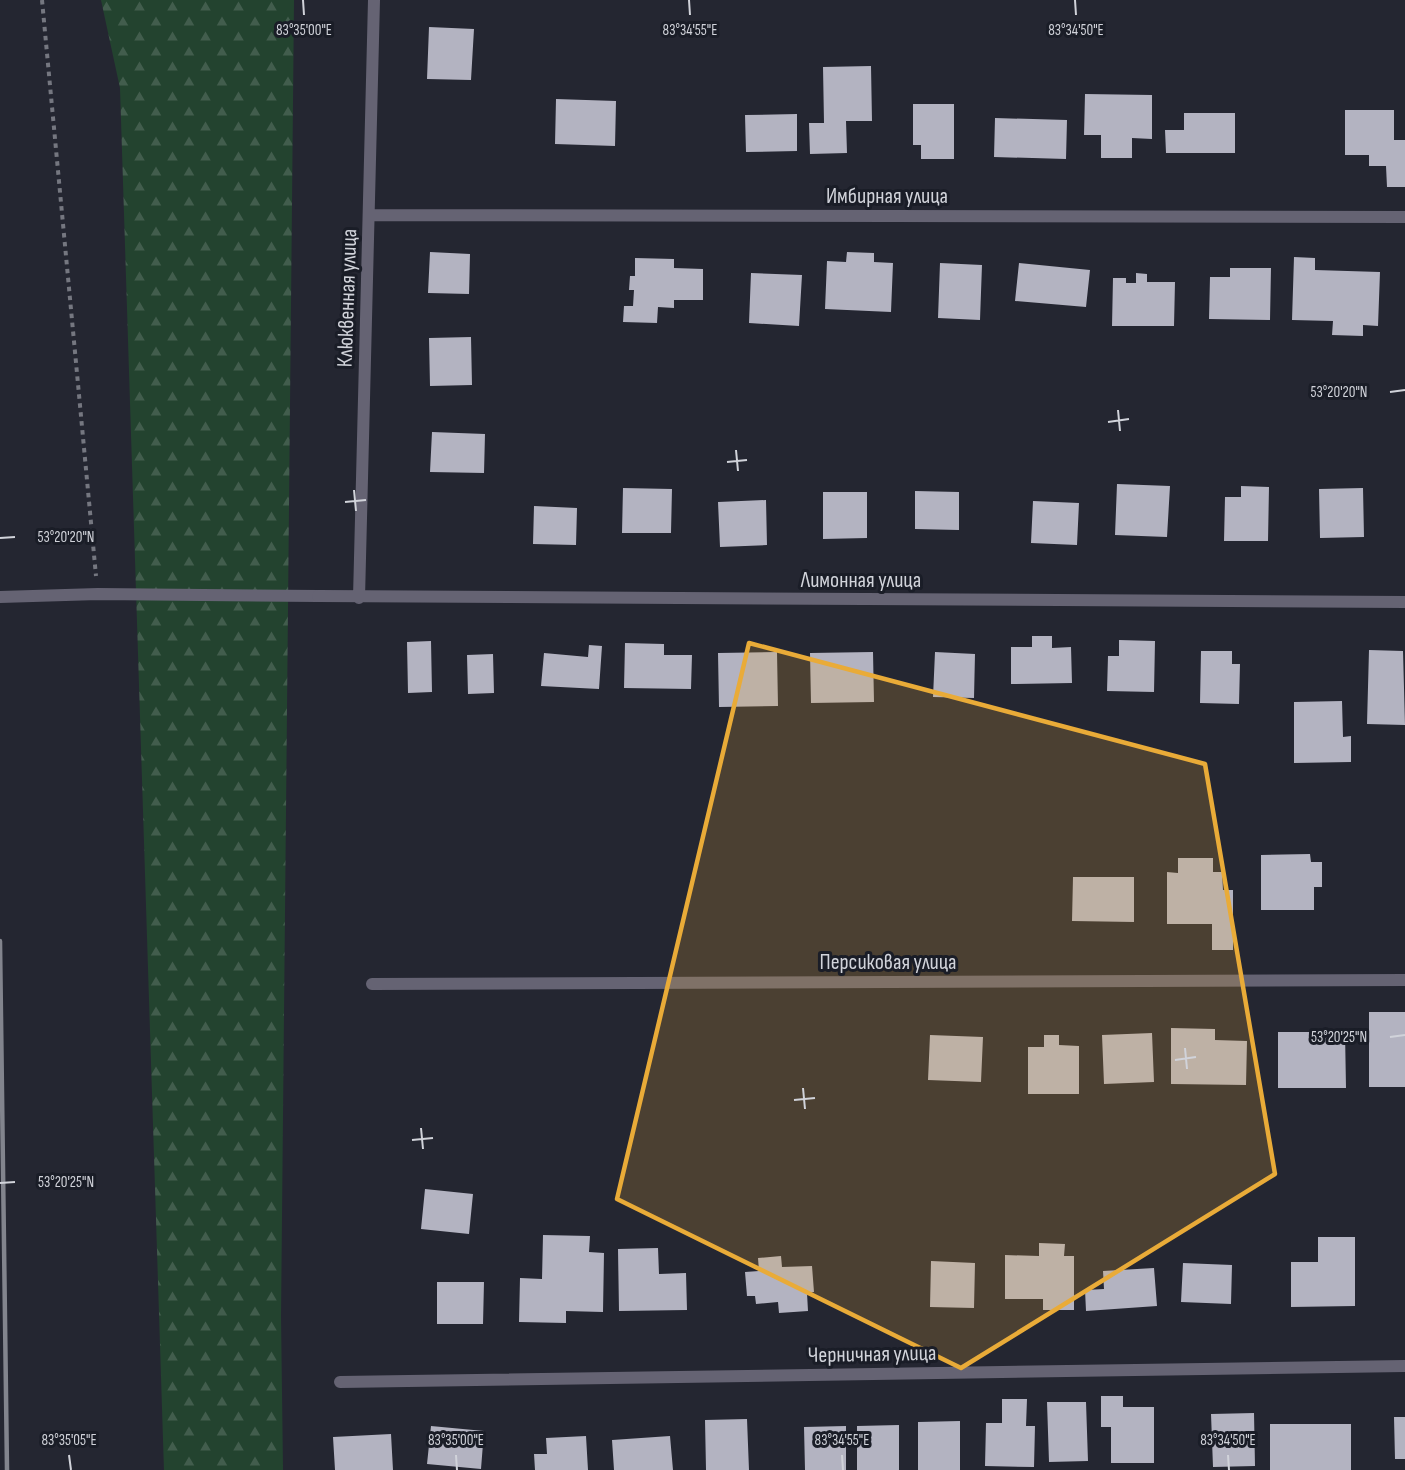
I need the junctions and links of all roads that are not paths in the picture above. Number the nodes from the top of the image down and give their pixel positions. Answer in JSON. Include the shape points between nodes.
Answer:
{"nodes":[{"id":1,"x":374,"y":0,"type":"edge"},
{"id":2,"x":369,"y":215,"type":"junction"},
{"id":3,"x":1405,"y":217,"type":"edge"},
{"id":4,"x":0,"y":597,"type":"edge"},
{"id":5,"x":359,"y":598,"type":"junction"},
{"id":6,"x":1405,"y":602,"type":"edge"},
{"id":7,"x":1405,"y":980,"type":"edge"},
{"id":8,"x":372,"y":984,"type":"dead end"},
{"id":9,"x":1405,"y":1366,"type":"edge"},
{"id":10,"x":340,"y":1382,"type":"dead end"}],
"edges":[{"from":1,"to":2,"type":"street","name":"Клюквенная улица"},
{"from":2,"to":3,"type":"street","name":"Имбирная улица"},
{"from":2,"to":5,"type":"street","name":"Клюквенная улица"},
{"from":4,"to":5,"type":"street","name":"Лимонная улица","via":[[98,594]]},
{"from":5,"to":6,"type":"street","name":"Лимонная улица"},
{"from":7,"to":8,"type":"street","name":"Персиковая улица"},
{"from":9,"to":10,"type":"street","name":"Черничная улица"}]}
